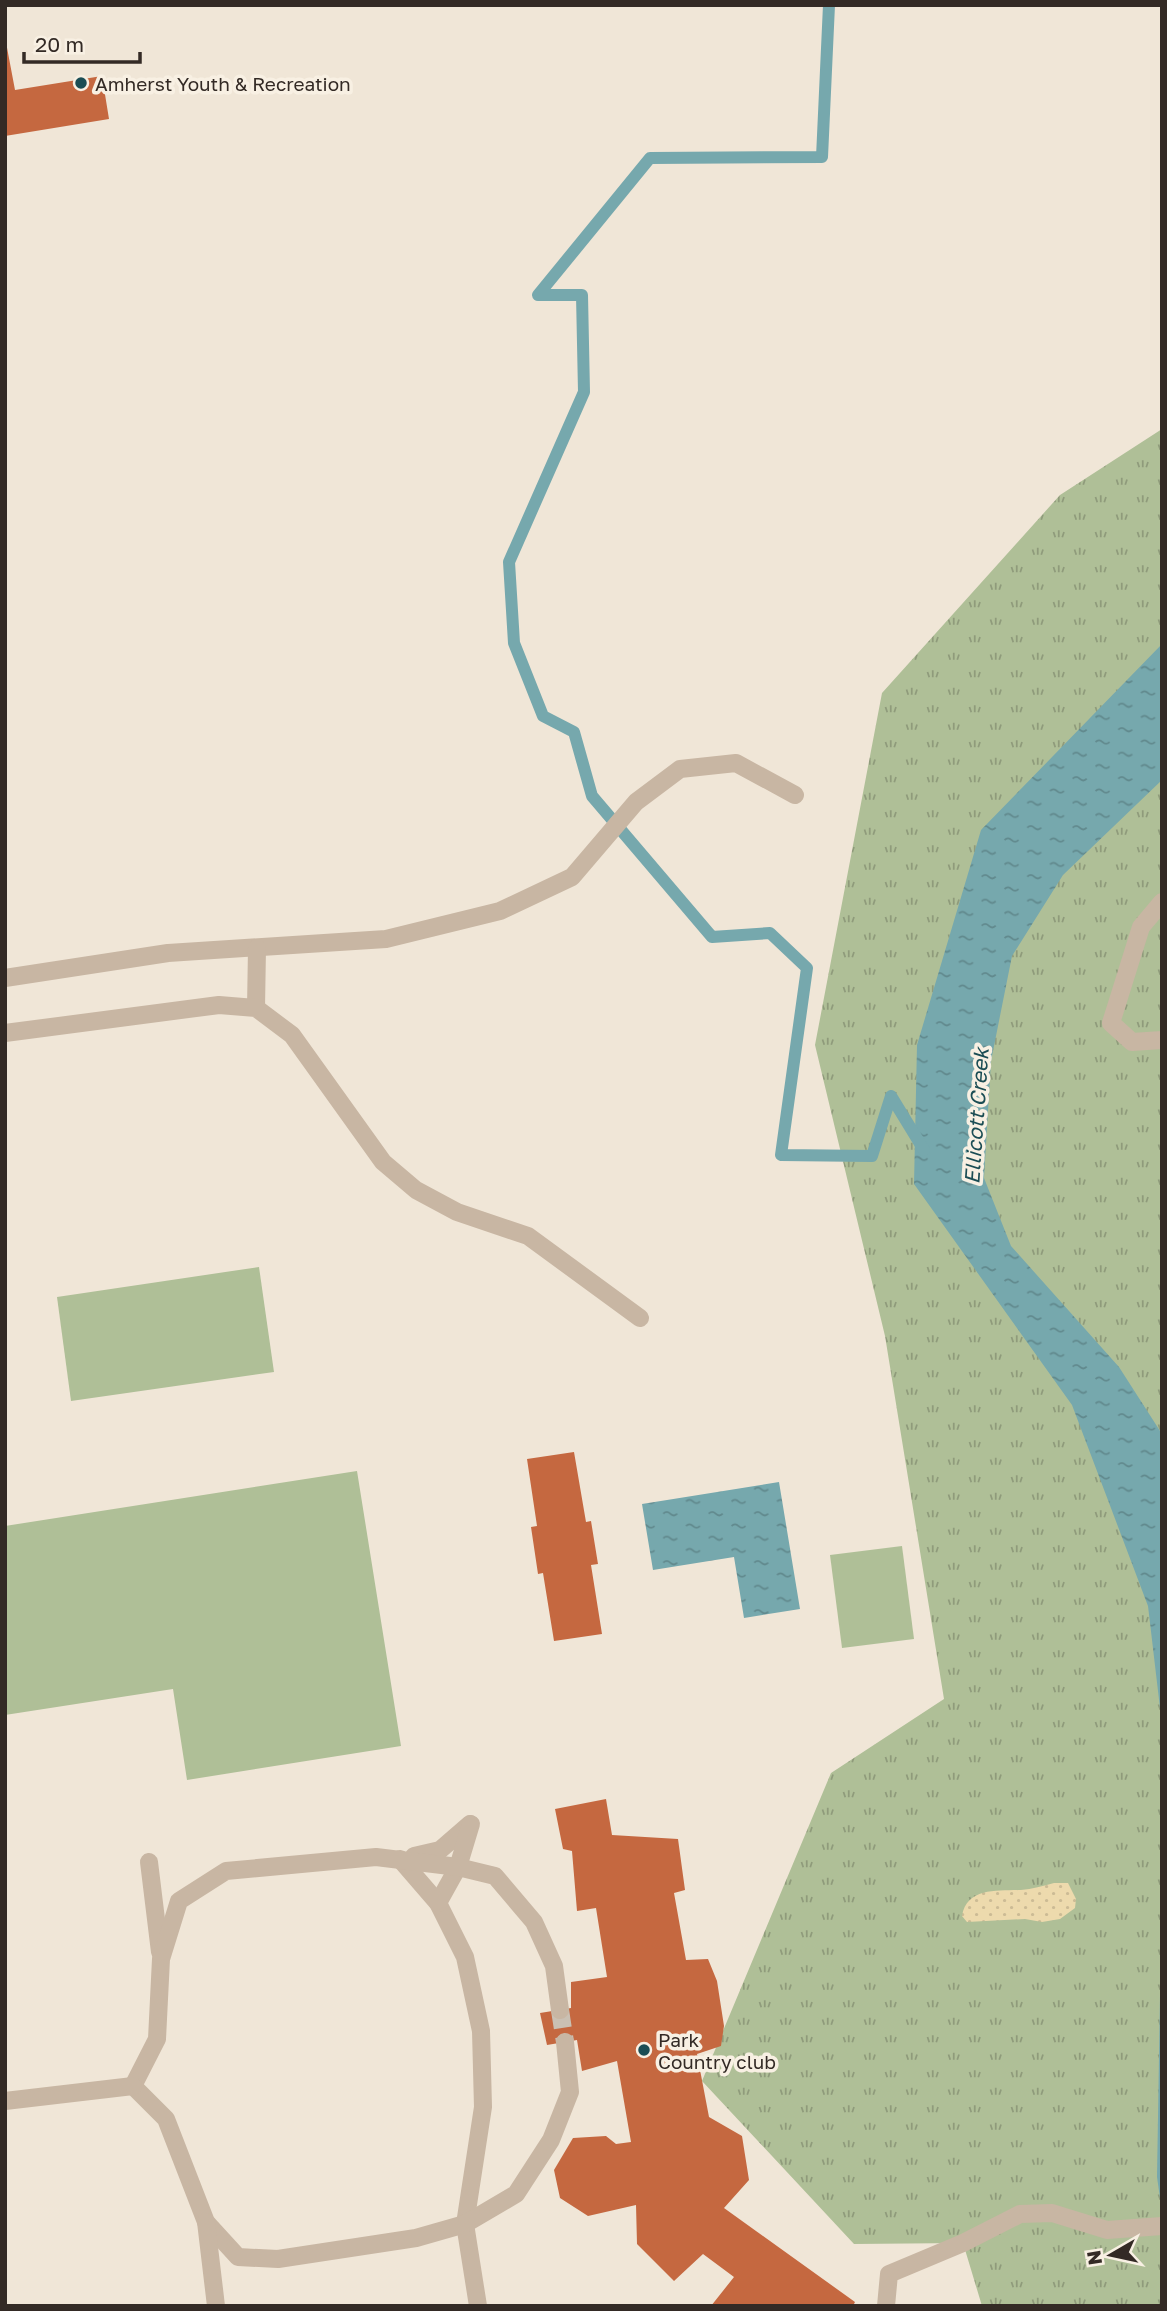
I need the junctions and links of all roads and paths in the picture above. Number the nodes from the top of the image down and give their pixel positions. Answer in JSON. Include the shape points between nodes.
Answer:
{"nodes":[{"id":1,"x":795,"y":795,"type":"dead end"},
{"id":2,"x":1162,"y":902,"type":"edge"},
{"id":3,"x":257,"y":948,"type":"junction"},
{"id":4,"x":5,"y":978,"type":"edge"},
{"id":5,"x":256,"y":1008,"type":"junction"},
{"id":6,"x":5,"y":1033,"type":"edge"},
{"id":7,"x":1162,"y":1040,"type":"edge"},
{"id":8,"x":640,"y":1318,"type":"dead end"},
{"id":9,"x":400,"y":1859,"type":"junction"},
{"id":10,"x":149,"y":1862,"type":"dead end"},
{"id":11,"x":458,"y":1867,"type":"junction"},
{"id":12,"x":438,"y":1903,"type":"junction"},
{"id":13,"x":161,"y":1959,"type":"junction"},
{"id":14,"x":560,"y":2010,"type":"tunnel mouth"},
{"id":15,"x":565,"y":2042,"type":"tunnel mouth"},
{"id":16,"x":132,"y":2086,"type":"junction"},
{"id":17,"x":5,"y":2101,"type":"edge"},
{"id":18,"x":206,"y":2222,"type":"junction"},
{"id":19,"x":464,"y":2224,"type":"junction"},
{"id":20,"x":1162,"y":2225,"type":"edge"},
{"id":21,"x":216,"y":2306,"type":"edge"},
{"id":22,"x":478,"y":2306,"type":"edge"},
{"id":23,"x":886,"y":2306,"type":"edge"}],
"edges":[{"from":1,"to":3,"type":"lane","via":[[736,762],[680,769],[634,805],[572,877],[500,911],[386,939]]},
{"from":2,"to":7,"type":"lane","via":[[1141,927],[1111,1023],[1132,1042]]},
{"from":3,"to":4,"type":"lane","via":[[168,953]]},
{"from":3,"to":5,"type":"lane"},
{"from":5,"to":6,"type":"lane","via":[[219,1005]]},
{"from":5,"to":8,"type":"lane","via":[[292,1035],[383,1162],[416,1190],[457,1212],[528,1236]]},
{"from":9,"to":11,"type":"lane"},
{"from":9,"to":11,"type":"lane","via":[[440,1850],[471,1824]]},
{"from":9,"to":12,"type":"lane"},
{"from":9,"to":13,"type":"lane","via":[[376,1857],[226,1871],[179,1901]]},
{"from":10,"to":13,"type":"lane"},
{"from":11,"to":12,"type":"lane"},
{"from":11,"to":14,"type":"lane","via":[[495,1876],[534,1922],[554,1966]]},
{"from":12,"to":19,"type":"lane","via":[[465,1957],[481,2031],[483,2107]]},
{"from":13,"to":16,"type":"lane","via":[[156,2039]]},
{"from":15,"to":19,"type":"lane","via":[[570,2092],[551,2140],[516,2194]]},
{"from":16,"to":17,"type":"lane"},
{"from":16,"to":18,"type":"lane","via":[[166,2119]]},
{"from":18,"to":19,"type":"lane","via":[[238,2257],[278,2259],[416,2238]]},
{"from":18,"to":21,"type":"lane"},
{"from":19,"to":22,"type":"lane"},
{"from":20,"to":23,"type":"lane","via":[[1107,2230],[1052,2213],[1020,2214],[889,2274]]}]}
